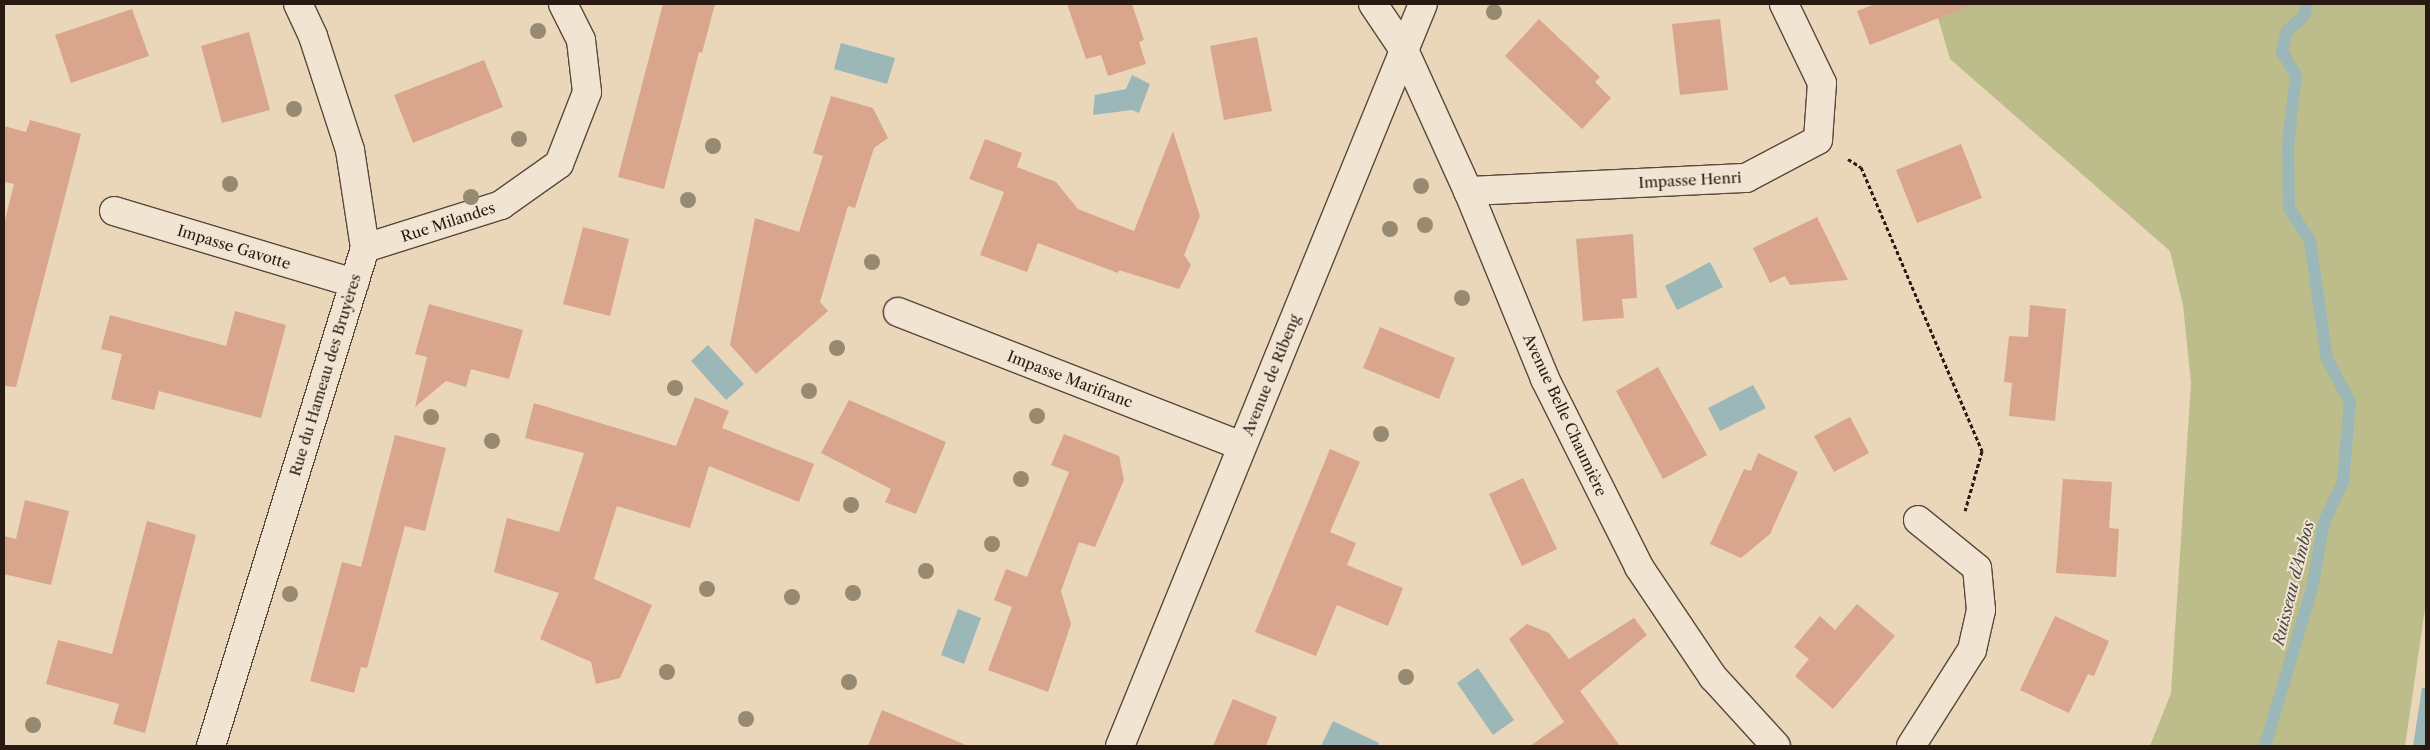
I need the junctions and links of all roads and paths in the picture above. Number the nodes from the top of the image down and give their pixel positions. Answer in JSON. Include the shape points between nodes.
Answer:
{"nodes":[{"id":1,"x":298,"y":4,"type":"edge"},
{"id":2,"x":563,"y":4,"type":"edge"},
{"id":3,"x":1373,"y":4,"type":"edge"},
{"id":4,"x":1423,"y":4,"type":"edge"},
{"id":5,"x":1784,"y":4,"type":"edge"},
{"id":6,"x":1404,"y":50,"type":"junction"},
{"id":7,"x":1818,"y":140,"type":"junction"},
{"id":8,"x":1468,"y":191,"type":"junction"},
{"id":9,"x":114,"y":211,"type":"dead end"},
{"id":10,"x":365,"y":248,"type":"junction"},
{"id":11,"x":354,"y":283,"type":"junction"},
{"id":12,"x":898,"y":312,"type":"dead end"},
{"id":13,"x":1241,"y":446,"type":"junction"},
{"id":14,"x":1918,"y":520,"type":"dead end"},
{"id":15,"x":1955,"y":550,"type":"junction"},
{"id":16,"x":212,"y":746,"type":"edge"},
{"id":17,"x":1120,"y":746,"type":"edge"},
{"id":18,"x":1776,"y":746,"type":"edge"},
{"id":19,"x":1912,"y":746,"type":"edge"}],
"edges":[{"from":1,"to":10,"type":"street","name":"Rue du Hameau des Bruyères","via":[[313,36],[350,150]]},
{"from":2,"to":10,"type":"street","name":"Rue Milandes","via":[[581,40],[587,92],[560,164],[501,205]]},
{"from":3,"to":6,"type":"street","name":"Avenue Belle Chaumière"},
{"from":4,"to":6,"type":"street","name":"Avenue de Ribeng"},
{"from":5,"to":7,"type":"street","via":[[1822,83]]},
{"from":6,"to":8,"type":"street","name":"Avenue Belle Chaumière"},
{"from":6,"to":13,"type":"street","name":"Avenue de Ribeng"},
{"from":7,"to":8,"type":"street","name":"Impasse Henri","via":[[1746,178]]},
{"from":7,"to":15,"type":"path","via":[[1861,166],[1982,451]]},
{"from":8,"to":18,"type":"street","name":"Avenue Belle Chaumière","via":[[1545,380],[1639,567],[1713,677]]},
{"from":9,"to":11,"type":"street","name":"Impasse Gavotte"},
{"from":10,"to":11,"type":"street","name":"Rue du Hameau des Bruyères"},
{"from":11,"to":16,"type":"street","name":"Rue du Hameau des Bruyères"},
{"from":12,"to":13,"type":"street","name":"Impasse Marifranc"},
{"from":13,"to":17,"type":"street","name":"Avenue de Ribeng"},
{"from":14,"to":15,"type":"street"},
{"from":15,"to":19,"type":"street","via":[[1977,568],[1981,610],[1978,626],[1972,650]]}]}
